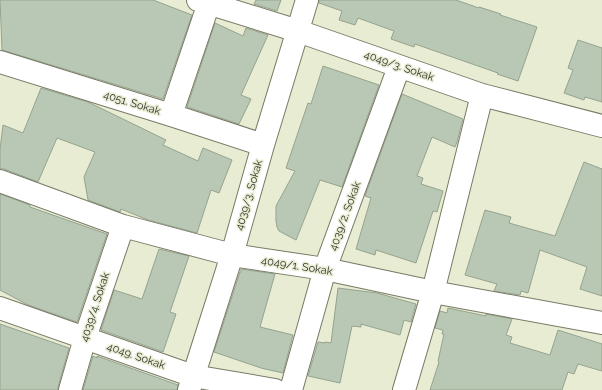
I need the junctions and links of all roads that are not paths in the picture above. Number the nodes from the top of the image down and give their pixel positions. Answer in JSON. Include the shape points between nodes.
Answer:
{"nodes":[{"id":1,"x":307,"y":0,"type":"edge"},
{"id":2,"x":206,"y":1,"type":"edge"},
{"id":3,"x":298,"y":31,"type":"junction"},
{"id":4,"x":0,"y":62,"type":"edge"},
{"id":5,"x":399,"y":67,"type":"junction"},
{"id":6,"x":482,"y":95,"type":"junction"},
{"id":7,"x":171,"y":114,"type":"junction"},
{"id":8,"x":602,"y":126,"type":"edge"},
{"id":9,"x":264,"y":145,"type":"junction"},
{"id":10,"x":0,"y":181,"type":"edge"},
{"id":11,"x":123,"y":226,"type":"junction"},
{"id":12,"x":232,"y":255,"type":"junction"},
{"id":13,"x":325,"y":270,"type":"junction"},
{"id":14,"x":433,"y":292,"type":"junction"},
{"id":15,"x":0,"y":308,"type":"edge"},
{"id":16,"x":602,"y":323,"type":"edge"},
{"id":17,"x":85,"y":338,"type":"junction"},
{"id":18,"x":191,"y":383,"type":"edge"},
{"id":19,"x":70,"y":390,"type":"edge"},
{"id":20,"x":275,"y":390,"type":"edge"},
{"id":21,"x":291,"y":390,"type":"edge"},
{"id":22,"x":404,"y":390,"type":"edge"}],
"edges":[{"from":1,"to":3,"type":"street","name":"4039/3. Sokak"},
{"from":2,"to":3,"type":"street","name":"4049/3. Sokak"},
{"from":2,"to":7,"type":"street"},
{"from":3,"to":5,"type":"street","name":"4049/3. Sokak"},
{"from":3,"to":9,"type":"street","name":"4039/3. Sokak"},
{"from":4,"to":7,"type":"street","name":"4051. Sokak"},
{"from":5,"to":6,"type":"street","name":"4049/3. Sokak"},
{"from":5,"to":13,"type":"street","name":"4039/2. Sokak"},
{"from":6,"to":8,"type":"street","name":"4049/3. Sokak"},
{"from":6,"to":14,"type":"street"},
{"from":7,"to":9,"type":"street","name":"4051. Sokak"},
{"from":9,"to":12,"type":"street","name":"4039/3. Sokak"},
{"from":10,"to":11,"type":"street","name":"4049/1. Sokak"},
{"from":11,"to":12,"type":"street","name":"4049/1. Sokak"},
{"from":11,"to":17,"type":"street","name":"4039/4. Sokak"},
{"from":12,"to":13,"type":"street","name":"4049/1. Sokak"},
{"from":12,"to":18,"type":"street","name":"4039/3. Sokak"},
{"from":13,"to":14,"type":"street","name":"4049/1. Sokak"},
{"from":13,"to":21,"type":"street","name":"4039/2. Sokak"},
{"from":14,"to":16,"type":"street","name":"4049/1. Sokak"},
{"from":14,"to":22,"type":"street"},
{"from":15,"to":17,"type":"street","name":"4049. Sokak"},
{"from":17,"to":18,"type":"street","name":"4049. Sokak"},
{"from":17,"to":19,"type":"street","name":"4039/4. Sokak"},
{"from":18,"to":20,"type":"street","name":"4049. Sokak"}]}
